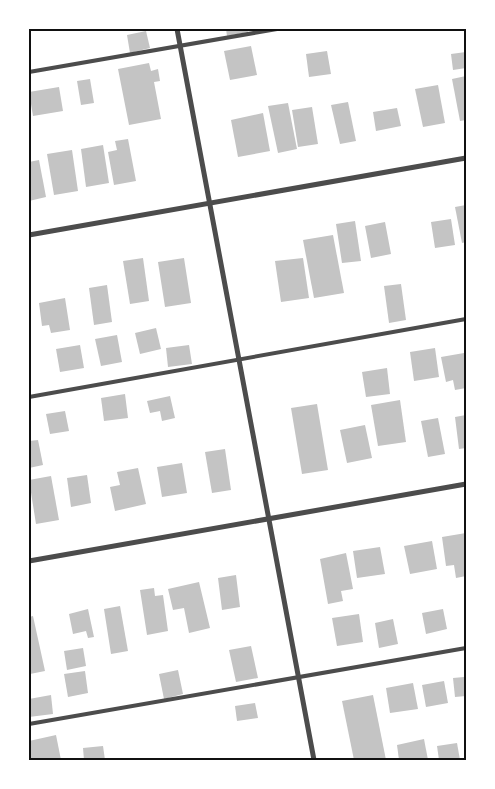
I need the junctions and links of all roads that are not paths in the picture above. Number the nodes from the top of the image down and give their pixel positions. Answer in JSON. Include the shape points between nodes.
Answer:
{"nodes":[{"id":1,"x":177,"y":29,"type":"edge"},
{"id":2,"x":277,"y":29,"type":"edge"},
{"id":3,"x":180,"y":46,"type":"junction"},
{"id":4,"x":29,"y":72,"type":"edge"},
{"id":5,"x":466,"y":158,"type":"edge"},
{"id":6,"x":210,"y":204,"type":"junction"},
{"id":7,"x":29,"y":236,"type":"edge"},
{"id":8,"x":466,"y":319,"type":"edge"},
{"id":9,"x":238,"y":358,"type":"junction"},
{"id":10,"x":29,"y":397,"type":"edge"},
{"id":11,"x":466,"y":484,"type":"edge"},
{"id":12,"x":269,"y":518,"type":"junction"},
{"id":13,"x":29,"y":561,"type":"edge"},
{"id":14,"x":466,"y":648,"type":"edge"},
{"id":15,"x":299,"y":677,"type":"junction"},
{"id":16,"x":29,"y":724,"type":"edge"},
{"id":17,"x":314,"y":760,"type":"edge"}],
"edges":[{"from":1,"to":3,"type":"street"},
{"from":2,"to":3,"type":"lane"},
{"from":3,"to":4,"type":"lane"},
{"from":3,"to":6,"type":"street"},
{"from":5,"to":6,"type":"street"},
{"from":6,"to":7,"type":"street"},
{"from":6,"to":9,"type":"street"},
{"from":8,"to":9,"type":"lane"},
{"from":9,"to":10,"type":"lane"},
{"from":9,"to":12,"type":"street"},
{"from":11,"to":12,"type":"street"},
{"from":12,"to":13,"type":"street"},
{"from":12,"to":15,"type":"street"},
{"from":14,"to":15,"type":"lane"},
{"from":15,"to":16,"type":"lane"},
{"from":15,"to":17,"type":"street"}]}
